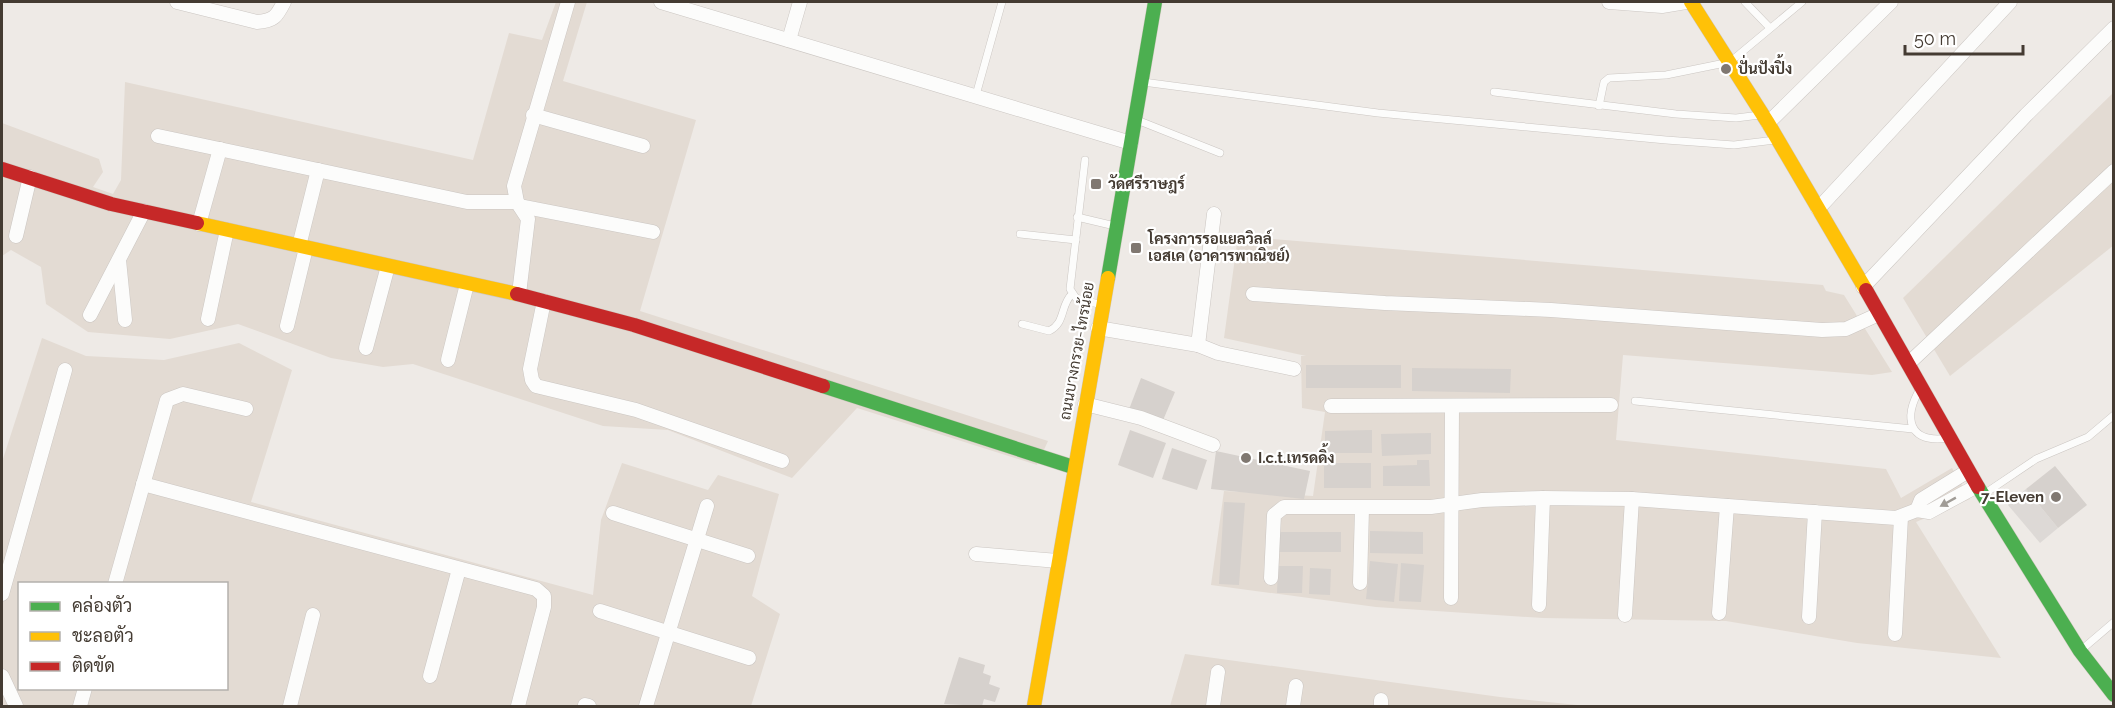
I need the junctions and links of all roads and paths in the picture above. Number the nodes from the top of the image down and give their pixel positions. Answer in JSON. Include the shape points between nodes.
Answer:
{"nodes":[{"id":1,"x":177,"y":2,"type":"edge"},
{"id":2,"x":284,"y":2,"type":"edge"},
{"id":3,"x":568,"y":2,"type":"edge"},
{"id":4,"x":662,"y":2,"type":"edge"},
{"id":5,"x":800,"y":2,"type":"edge"},
{"id":6,"x":1002,"y":2,"type":"edge"},
{"id":7,"x":1155,"y":2,"type":"edge"},
{"id":8,"x":1609,"y":2,"type":"edge"},
{"id":9,"x":1686,"y":2,"type":"edge"},
{"id":10,"x":1691,"y":2,"type":"edge"},
{"id":11,"x":1745,"y":2,"type":"edge"},
{"id":12,"x":1802,"y":2,"type":"edge"},
{"id":13,"x":1892,"y":2,"type":"edge"},
{"id":14,"x":2010,"y":2,"type":"edge"},
{"id":15,"x":1770,"y":28,"type":"junction"},
{"id":16,"x":2114,"y":28,"type":"edge"},
{"id":17,"x":789,"y":40,"type":"junction"},
{"id":18,"x":1730,"y":62,"type":"junction"},
{"id":19,"x":1143,"y":82,"type":"junction"},
{"id":20,"x":1494,"y":92,"type":"dead end"},
{"id":21,"x":976,"y":95,"type":"junction"},
{"id":22,"x":1599,"y":106,"type":"junction"},
{"id":23,"x":533,"y":115,"type":"junction"},
{"id":24,"x":1135,"y":119,"type":"junction"},
{"id":25,"x":1765,"y":119,"type":"junction"},
{"id":26,"x":158,"y":136,"type":"dead end"},
{"id":27,"x":1777,"y":140,"type":"junction"},
{"id":28,"x":1131,"y":143,"type":"junction"},
{"id":29,"x":643,"y":146,"type":"dead end"},
{"id":30,"x":220,"y":149,"type":"junction"},
{"id":31,"x":1220,"y":153,"type":"dead end"},
{"id":32,"x":1085,"y":160,"type":"dead end"},
{"id":33,"x":2,"y":169,"type":"edge"},
{"id":34,"x":318,"y":170,"type":"junction"},
{"id":35,"x":2114,"y":171,"type":"edge"},
{"id":36,"x":30,"y":177,"type":"junction"},
{"id":37,"x":519,"y":204,"type":"junction"},
{"id":38,"x":1818,"y":208,"type":"junction"},
{"id":39,"x":144,"y":211,"type":"junction"},
{"id":40,"x":1214,"y":214,"type":"dead end"},
{"id":41,"x":1077,"y":217,"type":"junction"},
{"id":42,"x":199,"y":224,"type":"junction"},
{"id":43,"x":1116,"y":226,"type":"junction"},
{"id":44,"x":227,"y":230,"type":"junction"},
{"id":45,"x":652,"y":232,"type":"dead end"},
{"id":46,"x":1020,"y":234,"type":"dead end"},
{"id":47,"x":16,"y":236,"type":"dead end"},
{"id":48,"x":1076,"y":240,"type":"junction"},
{"id":49,"x":303,"y":247,"type":"junction"},
{"id":50,"x":119,"y":260,"type":"junction"},
{"id":51,"x":388,"y":266,"type":"junction"},
{"id":52,"x":467,"y":284,"type":"junction"},
{"id":53,"x":1863,"y":287,"type":"junction"},
{"id":54,"x":519,"y":294,"type":"junction"},
{"id":55,"x":1072,"y":294,"type":"junction"},
{"id":56,"x":1253,"y":294,"type":"dead end"},
{"id":57,"x":544,"y":301,"type":"junction"},
{"id":58,"x":1102,"y":305,"type":"junction"},
{"id":59,"x":1879,"y":314,"type":"junction"},
{"id":60,"x":90,"y":315,"type":"dead end"},
{"id":61,"x":208,"y":319,"type":"dead end"},
{"id":62,"x":125,"y":320,"type":"dead end"},
{"id":63,"x":1022,"y":324,"type":"dead end"},
{"id":64,"x":287,"y":326,"type":"dead end"},
{"id":65,"x":1098,"y":328,"type":"junction"},
{"id":66,"x":1198,"y":345,"type":"junction"},
{"id":67,"x":366,"y":348,"type":"dead end"},
{"id":68,"x":448,"y":360,"type":"dead end"},
{"id":69,"x":1909,"y":363,"type":"junction"},
{"id":70,"x":1294,"y":369,"type":"dead end"},
{"id":71,"x":65,"y":370,"type":"dead end"},
{"id":72,"x":1922,"y":385,"type":"junction"},
{"id":73,"x":1635,"y":401,"type":"dead end"},
{"id":74,"x":1085,"y":404,"type":"junction"},
{"id":75,"x":1611,"y":405,"type":"dead end"},
{"id":76,"x":1331,"y":406,"type":"dead end"},
{"id":77,"x":1452,"y":406,"type":"junction"},
{"id":78,"x":246,"y":409,"type":"dead end"},
{"id":79,"x":2114,"y":415,"type":"edge"},
{"id":80,"x":1913,"y":429,"type":"junction"},
{"id":81,"x":1950,"y":438,"type":"junction"},
{"id":82,"x":1213,"y":445,"type":"dead end"},
{"id":83,"x":782,"y":461,"type":"dead end"},
{"id":84,"x":1073,"y":466,"type":"junction"},
{"id":85,"x":1968,"y":471,"type":"junction"},
{"id":86,"x":143,"y":484,"type":"junction"},
{"id":87,"x":1979,"y":490,"type":"junction"},
{"id":88,"x":1543,"y":498,"type":"junction"},
{"id":89,"x":1632,"y":500,"type":"junction"},
{"id":90,"x":1452,"y":505,"type":"junction"},
{"id":91,"x":707,"y":506,"type":"dead end"},
{"id":92,"x":1727,"y":506,"type":"junction"},
{"id":93,"x":1362,"y":509,"type":"junction"},
{"id":94,"x":1917,"y":510,"type":"junction"},
{"id":95,"x":1815,"y":512,"type":"junction"},
{"id":96,"x":613,"y":513,"type":"dead end"},
{"id":97,"x":1901,"y":517,"type":"junction"},
{"id":98,"x":697,"y":540,"type":"junction"},
{"id":99,"x":976,"y":554,"type":"dead end"},
{"id":100,"x":748,"y":556,"type":"dead end"},
{"id":101,"x":1058,"y":561,"type":"junction"},
{"id":102,"x":459,"y":569,"type":"junction"},
{"id":103,"x":1271,"y":579,"type":"dead end"},
{"id":104,"x":116,"y":582,"type":"edge"},
{"id":105,"x":1360,"y":583,"type":"dead end"},
{"id":106,"x":2,"y":594,"type":"edge"},
{"id":107,"x":1450,"y":598,"type":"dead end"},
{"id":108,"x":1539,"y":605,"type":"dead end"},
{"id":109,"x":600,"y":610,"type":"dead end"},
{"id":110,"x":1719,"y":613,"type":"dead end"},
{"id":111,"x":313,"y":615,"type":"dead end"},
{"id":112,"x":1625,"y":615,"type":"dead end"},
{"id":113,"x":1809,"y":617,"type":"dead end"},
{"id":114,"x":2114,"y":622,"type":"edge"},
{"id":115,"x":669,"y":632,"type":"junction"},
{"id":116,"x":1895,"y":634,"type":"dead end"},
{"id":117,"x":2080,"y":651,"type":"junction"},
{"id":118,"x":749,"y":658,"type":"dead end"},
{"id":119,"x":1218,"y":672,"type":"dead end"},
{"id":120,"x":2,"y":675,"type":"edge"},
{"id":121,"x":430,"y":676,"type":"dead end"},
{"id":122,"x":1296,"y":686,"type":"dead end"},
{"id":123,"x":84,"y":690,"type":"edge"},
{"id":124,"x":2114,"y":695,"type":"edge"},
{"id":125,"x":16,"y":706,"type":"edge"},
{"id":126,"x":80,"y":706,"type":"edge"},
{"id":127,"x":290,"y":706,"type":"edge"},
{"id":128,"x":518,"y":706,"type":"edge"},
{"id":129,"x":646,"y":706,"type":"edge"},
{"id":130,"x":1034,"y":706,"type":"edge"},
{"id":131,"x":1213,"y":706,"type":"edge"},
{"id":132,"x":1293,"y":706,"type":"edge"}],
"edges":[{"from":1,"to":2,"type":"street","via":[[268,22],[277,16]]},
{"from":3,"to":23,"type":"street"},
{"from":4,"to":17,"type":"street"},
{"from":5,"to":17,"type":"street"},
{"from":6,"to":21,"type":"lane"},
{"from":7,"to":19,"type":"street","name":"ถนนบางกรวย-ไทรน้อย"},
{"from":8,"to":9,"type":"street","via":[[1662,6]]},
{"from":10,"to":18,"type":"street"},
{"from":11,"to":15,"type":"lane"},
{"from":12,"to":15,"type":"lane"},
{"from":13,"to":25,"type":"street"},
{"from":14,"to":38,"type":"street"},
{"from":15,"to":18,"type":"lane"},
{"from":16,"to":53,"type":"street"},
{"from":17,"to":21,"type":"street"},
{"from":18,"to":22,"type":"lane","via":[[1666,75],[1610,78],[1604,82]]},
{"from":18,"to":25,"type":"street"},
{"from":19,"to":24,"type":"street","name":"ถนนบางกรวย-ไทรน้อย"},
{"from":19,"to":27,"type":"lane","via":[[1378,113],[1666,140],[1734,146]]},
{"from":20,"to":22,"type":"lane"},
{"from":21,"to":28,"type":"street"},
{"from":22,"to":25,"type":"lane"},
{"from":23,"to":29,"type":"street"},
{"from":23,"to":37,"type":"street","via":[[514,186]]},
{"from":24,"to":28,"type":"street","name":"ถนนบางกรวย-ไทรน้อย"},
{"from":24,"to":31,"type":"lane"},
{"from":25,"to":27,"type":"street"},
{"from":26,"to":30,"type":"street"},
{"from":27,"to":38,"type":"street"},
{"from":28,"to":43,"type":"street","name":"ถนนบางกรวย-ไทรน้อย"},
{"from":30,"to":34,"type":"street"},
{"from":30,"to":42,"type":"street"},
{"from":32,"to":41,"type":"lane"},
{"from":33,"to":36,"type":"street"},
{"from":34,"to":37,"type":"street","via":[[467,202]]},
{"from":34,"to":49,"type":"street"},
{"from":35,"to":69,"type":"street"},
{"from":36,"to":39,"type":"street"},
{"from":36,"to":47,"type":"street"},
{"from":37,"to":45,"type":"street"},
{"from":37,"to":54,"type":"street","via":[[528,219],[529,230]]},
{"from":38,"to":53,"type":"street"},
{"from":39,"to":42,"type":"street"},
{"from":39,"to":50,"type":"street"},
{"from":40,"to":66,"type":"street"},
{"from":41,"to":43,"type":"lane"},
{"from":41,"to":48,"type":"lane"},
{"from":42,"to":44,"type":"street"},
{"from":43,"to":58,"type":"street","name":"ถนนบางกรวย-ไทรน้อย"},
{"from":44,"to":49,"type":"street"},
{"from":44,"to":61,"type":"street"},
{"from":46,"to":48,"type":"lane"},
{"from":48,"to":55,"type":"lane"},
{"from":49,"to":51,"type":"street"},
{"from":49,"to":64,"type":"street"},
{"from":50,"to":60,"type":"street"},
{"from":50,"to":62,"type":"street"},
{"from":51,"to":52,"type":"street"},
{"from":51,"to":67,"type":"street"},
{"from":52,"to":54,"type":"street"},
{"from":52,"to":68,"type":"street"},
{"from":53,"to":59,"type":"street"},
{"from":54,"to":57,"type":"street"},
{"from":55,"to":58,"type":"lane"},
{"from":55,"to":63,"type":"lane","via":[[1066,299],[1059,325],[1049,332]]},
{"from":56,"to":59,"type":"street","via":[[1563,310],[1822,330],[1846,329]]},
{"from":57,"to":83,"type":"street","via":[[530,369],[536,386],[636,410]]},
{"from":57,"to":84,"type":"street","via":[[634,325]]},
{"from":58,"to":65,"type":"street","name":"ถนนบางกรวย-ไทรน้อย"},
{"from":59,"to":69,"type":"street"},
{"from":65,"to":66,"type":"street"},
{"from":65,"to":74,"type":"street","name":"ถนนบางกรวย-ไทรน้อย"},
{"from":66,"to":70,"type":"street"},
{"from":69,"to":72,"type":"street"},
{"from":71,"to":106,"type":"street"},
{"from":72,"to":80,"type":"lane","via":[[1911,410]]},
{"from":72,"to":81,"type":"street"},
{"from":73,"to":80,"type":"lane"},
{"from":74,"to":82,"type":"street","via":[[1141,418]]},
{"from":74,"to":84,"type":"street","name":"ถนนบางกรวย-ไทรน้อย"},
{"from":75,"to":77,"type":"street"},
{"from":76,"to":77,"type":"street"},
{"from":77,"to":90,"type":"street"},
{"from":78,"to":86,"type":"street","via":[[183,394],[167,400]]},
{"from":79,"to":87,"type":"lane","via":[[2088,437]]},
{"from":80,"to":81,"type":"lane","via":[[1931,441]]},
{"from":81,"to":85,"type":"street"},
{"from":84,"to":101,"type":"street","name":"ถนนบางกรวย-ไทรน้อย"},
{"from":85,"to":87,"type":"street"},
{"from":85,"to":94,"type":"street","via":[[1921,500]]},
{"from":86,"to":102,"type":"street"},
{"from":86,"to":104,"type":"street"},
{"from":87,"to":94,"type":"street","one_way":true,"via":[[1929,512]]},
{"from":87,"to":117,"type":"street"},
{"from":88,"to":89,"type":"street"},
{"from":88,"to":90,"type":"street"},
{"from":88,"to":108,"type":"street"},
{"from":89,"to":92,"type":"street"},
{"from":89,"to":112,"type":"street"},
{"from":90,"to":93,"type":"street"},
{"from":90,"to":107,"type":"street"},
{"from":91,"to":98,"type":"street"},
{"from":92,"to":95,"type":"street"},
{"from":92,"to":110,"type":"street"},
{"from":93,"to":103,"type":"street","via":[[1284,507],[1278,511],[1274,516]]},
{"from":93,"to":105,"type":"street"},
{"from":94,"to":97,"type":"street"},
{"from":95,"to":97,"type":"street"},
{"from":95,"to":113,"type":"street"},
{"from":96,"to":98,"type":"street"},
{"from":97,"to":116,"type":"street"},
{"from":98,"to":100,"type":"street"},
{"from":98,"to":115,"type":"street"},
{"from":99,"to":101,"type":"street"},
{"from":101,"to":130,"type":"street","name":"ถนนบางกรวย-ไทรน้อย"},
{"from":102,"to":121,"type":"street"},
{"from":102,"to":128,"type":"street","via":[[536,589],[544,596]]},
{"from":109,"to":115,"type":"street"},
{"from":111,"to":127,"type":"street"},
{"from":114,"to":117,"type":"lane"},
{"from":115,"to":118,"type":"street"},
{"from":115,"to":129,"type":"street"},
{"from":117,"to":124,"type":"street"},
{"from":119,"to":131,"type":"street"},
{"from":120,"to":125,"type":"street"},
{"from":122,"to":132,"type":"street"},
{"from":123,"to":126,"type":"street"}]}
